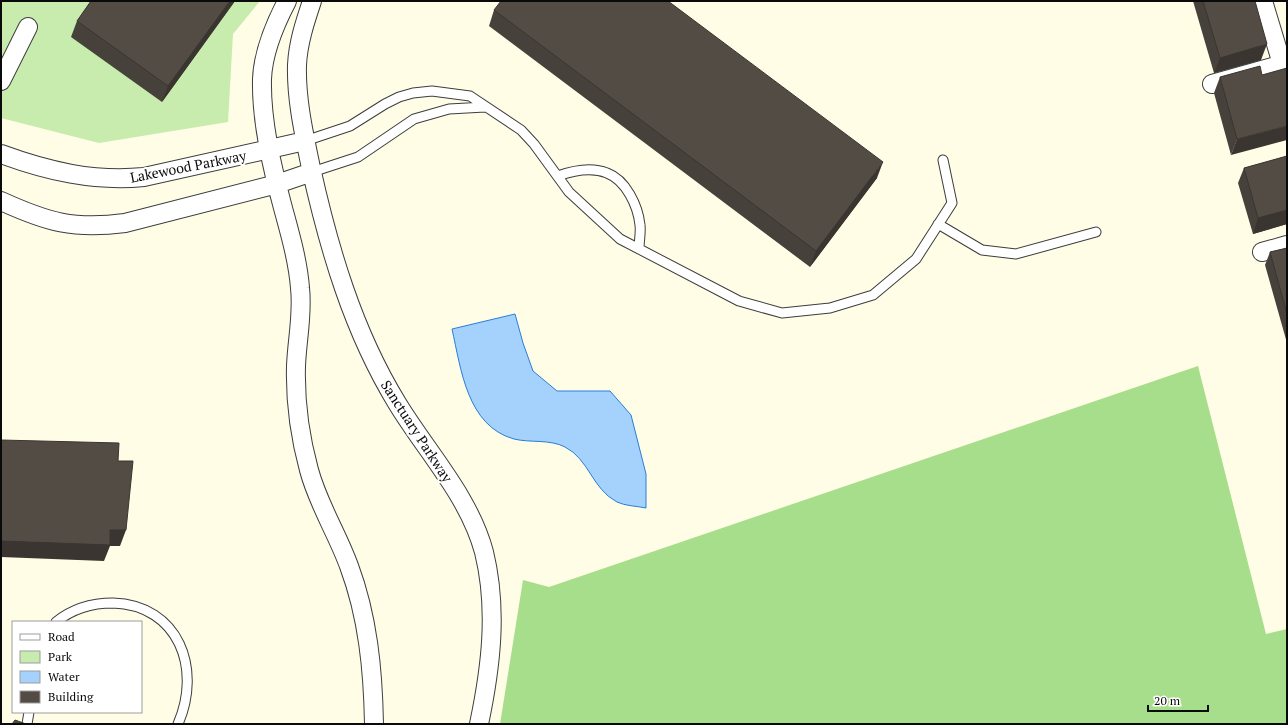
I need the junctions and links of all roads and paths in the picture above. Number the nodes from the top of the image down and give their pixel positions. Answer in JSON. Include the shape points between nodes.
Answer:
{"nodes":[{"id":1,"x":287,"y":1,"type":"edge"},
{"id":2,"x":312,"y":1,"type":"edge"},
{"id":3,"x":1263,"y":1,"type":"edge"},
{"id":4,"x":28,"y":27,"type":"dead end"},
{"id":5,"x":1284,"y":63,"type":"edge"},
{"id":6,"x":1,"y":81,"type":"edge"},
{"id":7,"x":1212,"y":84,"type":"dead end"},
{"id":8,"x":485,"y":107,"type":"junction"},
{"id":9,"x":305,"y":141,"type":"junction"},
{"id":10,"x":270,"y":149,"type":"junction"},
{"id":11,"x":1,"y":154,"type":"edge"},
{"id":12,"x":942,"y":160,"type":"dead end"},
{"id":13,"x":312,"y":172,"type":"junction"},
{"id":14,"x":558,"y":176,"type":"junction"},
{"id":15,"x":277,"y":184,"type":"junction"},
{"id":16,"x":1,"y":201,"type":"edge"},
{"id":17,"x":938,"y":224,"type":"junction"},
{"id":18,"x":1096,"y":232,"type":"dead end"},
{"id":19,"x":1287,"y":245,"type":"edge"},
{"id":20,"x":639,"y":249,"type":"junction"},
{"id":21,"x":1262,"y":252,"type":"dead end"},
{"id":22,"x":57,"y":621,"type":"edge"},
{"id":23,"x":28,"y":713,"type":"edge"},
{"id":24,"x":27,"y":724,"type":"edge"},
{"id":25,"x":178,"y":724,"type":"edge"},
{"id":26,"x":374,"y":724,"type":"edge"},
{"id":27,"x":479,"y":724,"type":"edge"}],
"edges":[{"from":1,"to":10,"type":"street","via":[[271,36],[262,77],[263,106]]},
{"from":2,"to":9,"type":"street","name":"Sanctuary Parkway","via":[[304,26],[297,66]]},
{"from":3,"to":5,"type":"street"},
{"from":4,"to":6,"type":"street"},
{"from":5,"to":7,"type":"street"},
{"from":8,"to":9,"type":"lane","via":[[470,96],[413,92],[385,104],[350,126]]},
{"from":8,"to":13,"type":"lane","via":[[448,108],[414,119],[358,157]]},
{"from":8,"to":14,"type":"lane","via":[[521,130]]},
{"from":9,"to":10,"type":"street","name":"Lakewood Parkway"},
{"from":9,"to":13,"type":"street","name":"Sanctuary Parkway"},
{"from":10,"to":11,"type":"street","name":"Lakewood Parkway","via":[[127,178],[93,177],[54,171]]},
{"from":10,"to":15,"type":"street"},
{"from":12,"to":17,"type":"lane","via":[[952,203]]},
{"from":13,"to":15,"type":"street"},
{"from":13,"to":27,"type":"street","name":"Sanctuary Parkway","via":[[340,276],[367,348],[397,403],[463,503],[484,552],[489,578],[492,624],[488,678]]},
{"from":14,"to":20,"type":"lane","via":[[569,192],[620,239]]},
{"from":14,"to":20,"type":"lane","via":[[577,171],[607,173],[626,187],[635,202],[640,225]]},
{"from":15,"to":16,"type":"street","via":[[125,223],[90,226],[46,220]]},
{"from":15,"to":26,"type":"street","via":[[293,246],[300,288],[296,391],[302,439],[319,500],[349,564],[362,603],[370,651]]},
{"from":17,"to":18,"type":"lane","via":[[982,250],[1016,254]]},
{"from":17,"to":20,"type":"lane","via":[[916,259],[873,294],[830,308],[782,312],[739,301]]},
{"from":19,"to":21,"type":"street"},
{"from":22,"to":25,"type":"lane","via":[[70,612],[100,603],[136,606],[164,623],[174,634],[182,650],[188,676],[188,693]]},
{"from":23,"to":24,"type":"lane"}]}
